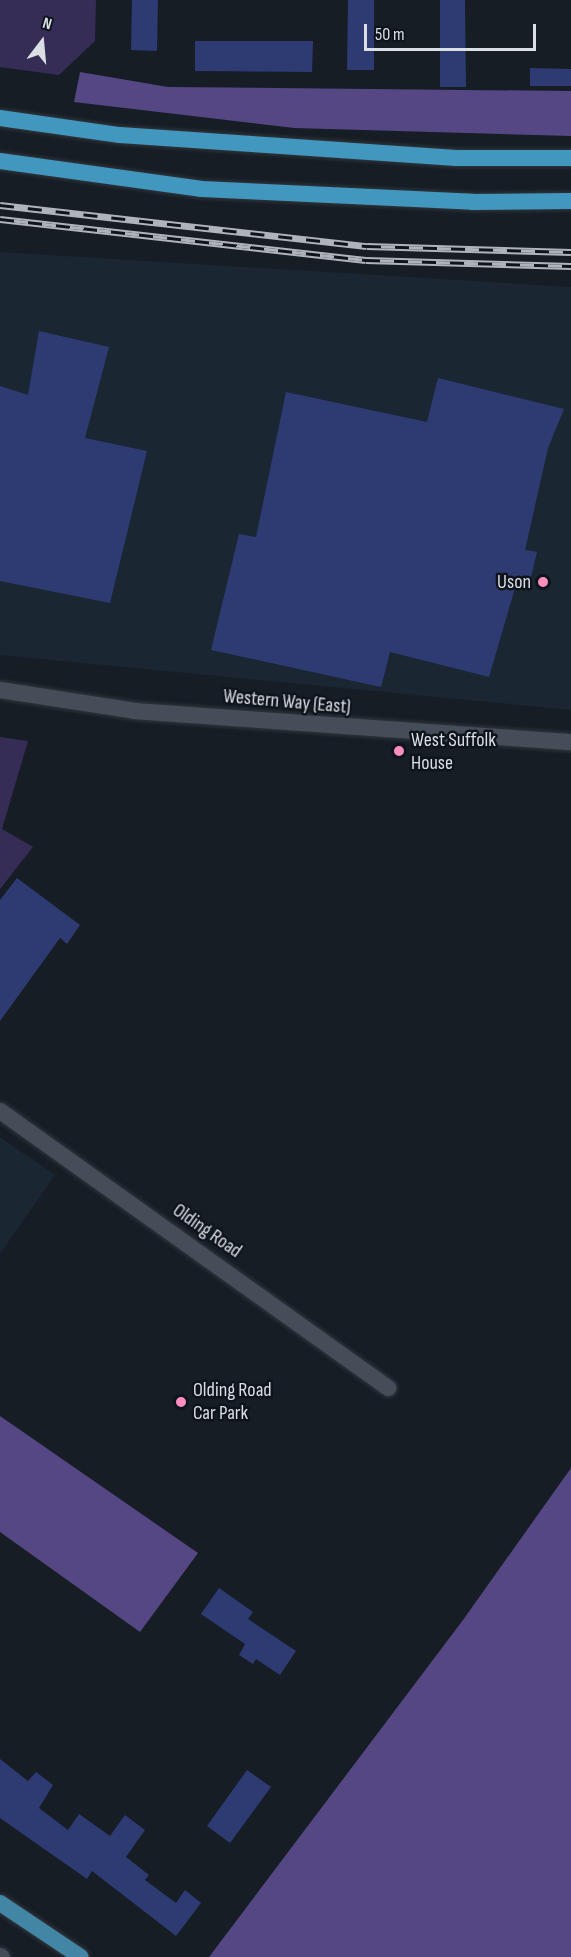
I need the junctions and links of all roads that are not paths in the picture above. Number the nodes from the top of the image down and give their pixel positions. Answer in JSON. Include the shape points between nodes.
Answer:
{"nodes":[{"id":1,"x":0,"y":117,"type":"edge"},
{"id":2,"x":571,"y":158,"type":"edge"},
{"id":3,"x":0,"y":161,"type":"edge"},
{"id":4,"x":571,"y":201,"type":"edge"},
{"id":5,"x":0,"y":690,"type":"edge"},
{"id":6,"x":571,"y":742,"type":"edge"},
{"id":7,"x":0,"y":1111,"type":"edge"},
{"id":8,"x":388,"y":1388,"type":"dead end"},
{"id":9,"x":0,"y":1903,"type":"edge"},
{"id":10,"x":81,"y":1957,"type":"edge"}],
"edges":[{"from":1,"to":2,"type":"highway","via":[[120,135],[456,158]]},
{"from":3,"to":4,"type":"highway","via":[[202,189],[473,202]]},
{"from":5,"to":6,"type":"street","name":"Western Way (East)","via":[[135,711]]},
{"from":7,"to":8,"type":"street","name":"Olding Road"},
{"from":9,"to":10,"type":"main road"}]}
